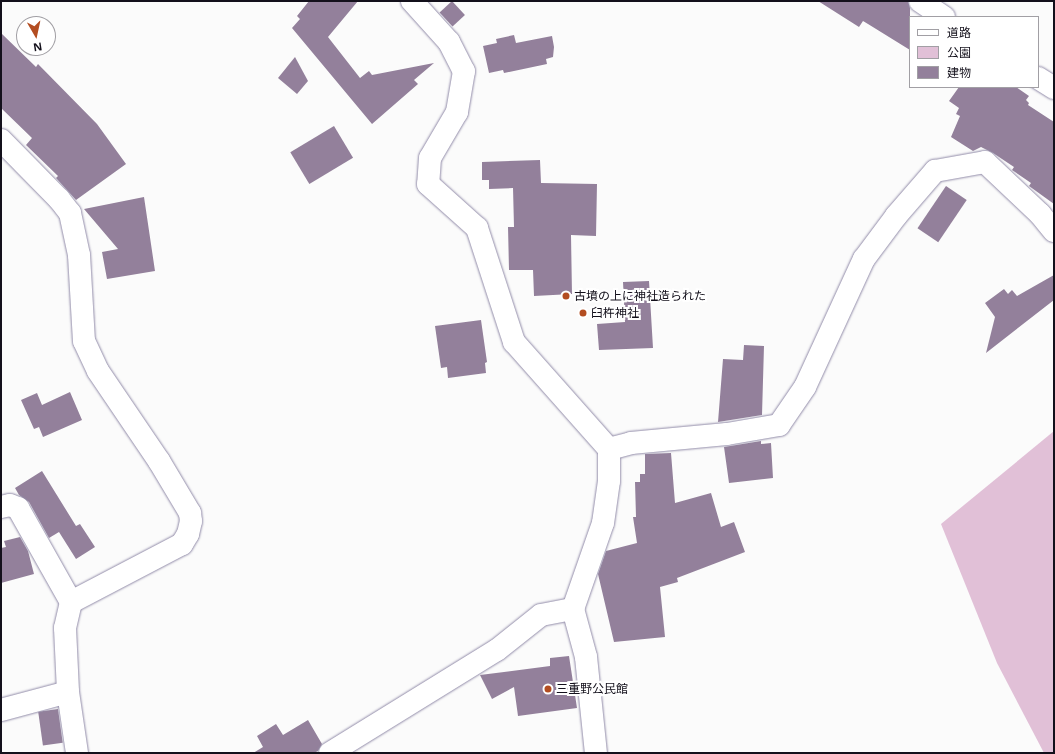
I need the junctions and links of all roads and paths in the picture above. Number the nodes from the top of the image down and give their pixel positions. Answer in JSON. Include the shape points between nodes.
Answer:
{"nodes":[{"id":1,"x":412,"y":1,"type":"edge"},
{"id":2,"x":920,"y":1,"type":"edge"},
{"id":3,"x":942,"y":16,"type":"edge"},
{"id":4,"x":1039,"y":79,"type":"edge"},
{"id":5,"x":1054,"y":88,"type":"edge"},
{"id":6,"x":1,"y":140,"type":"edge"},
{"id":7,"x":1054,"y":231,"type":"edge"},
{"id":8,"x":609,"y":449,"type":"junction"},
{"id":9,"x":1,"y":507,"type":"edge"},
{"id":10,"x":71,"y":602,"type":"junction"},
{"id":11,"x":573,"y":610,"type":"junction"},
{"id":12,"x":68,"y":692,"type":"junction"},
{"id":13,"x":1,"y":710,"type":"edge"},
{"id":14,"x":77,"y":753,"type":"edge"},
{"id":15,"x":330,"y":753,"type":"edge"},
{"id":16,"x":596,"y":753,"type":"edge"}],
"edges":[{"from":1,"to":8,"type":"street","via":[[449,42],[464,71],[457,112],[430,158],[428,184],[477,228],[514,342]]},
{"from":2,"to":3,"type":"street"},
{"from":4,"to":5,"type":"street"},
{"from":6,"to":10,"type":"street","via":[[70,213],[79,255],[84,341],[98,370],[159,461],[190,513],[188,534],[182,544]]},
{"from":7,"to":8,"type":"street","via":[[1040,214],[985,162],[935,171],[896,216],[864,259],[805,387],[779,425],[727,434],[631,443]]},
{"from":8,"to":11,"type":"street","via":[[609,481],[603,523]]},
{"from":9,"to":10,"type":"street","via":[[10,505],[18,508]]},
{"from":10,"to":12,"type":"street","via":[[65,628]]},
{"from":11,"to":15,"type":"street","via":[[541,615],[497,650]]},
{"from":11,"to":16,"type":"street","via":[[586,657]]},
{"from":12,"to":13,"type":"street"},
{"from":12,"to":14,"type":"street"}]}
